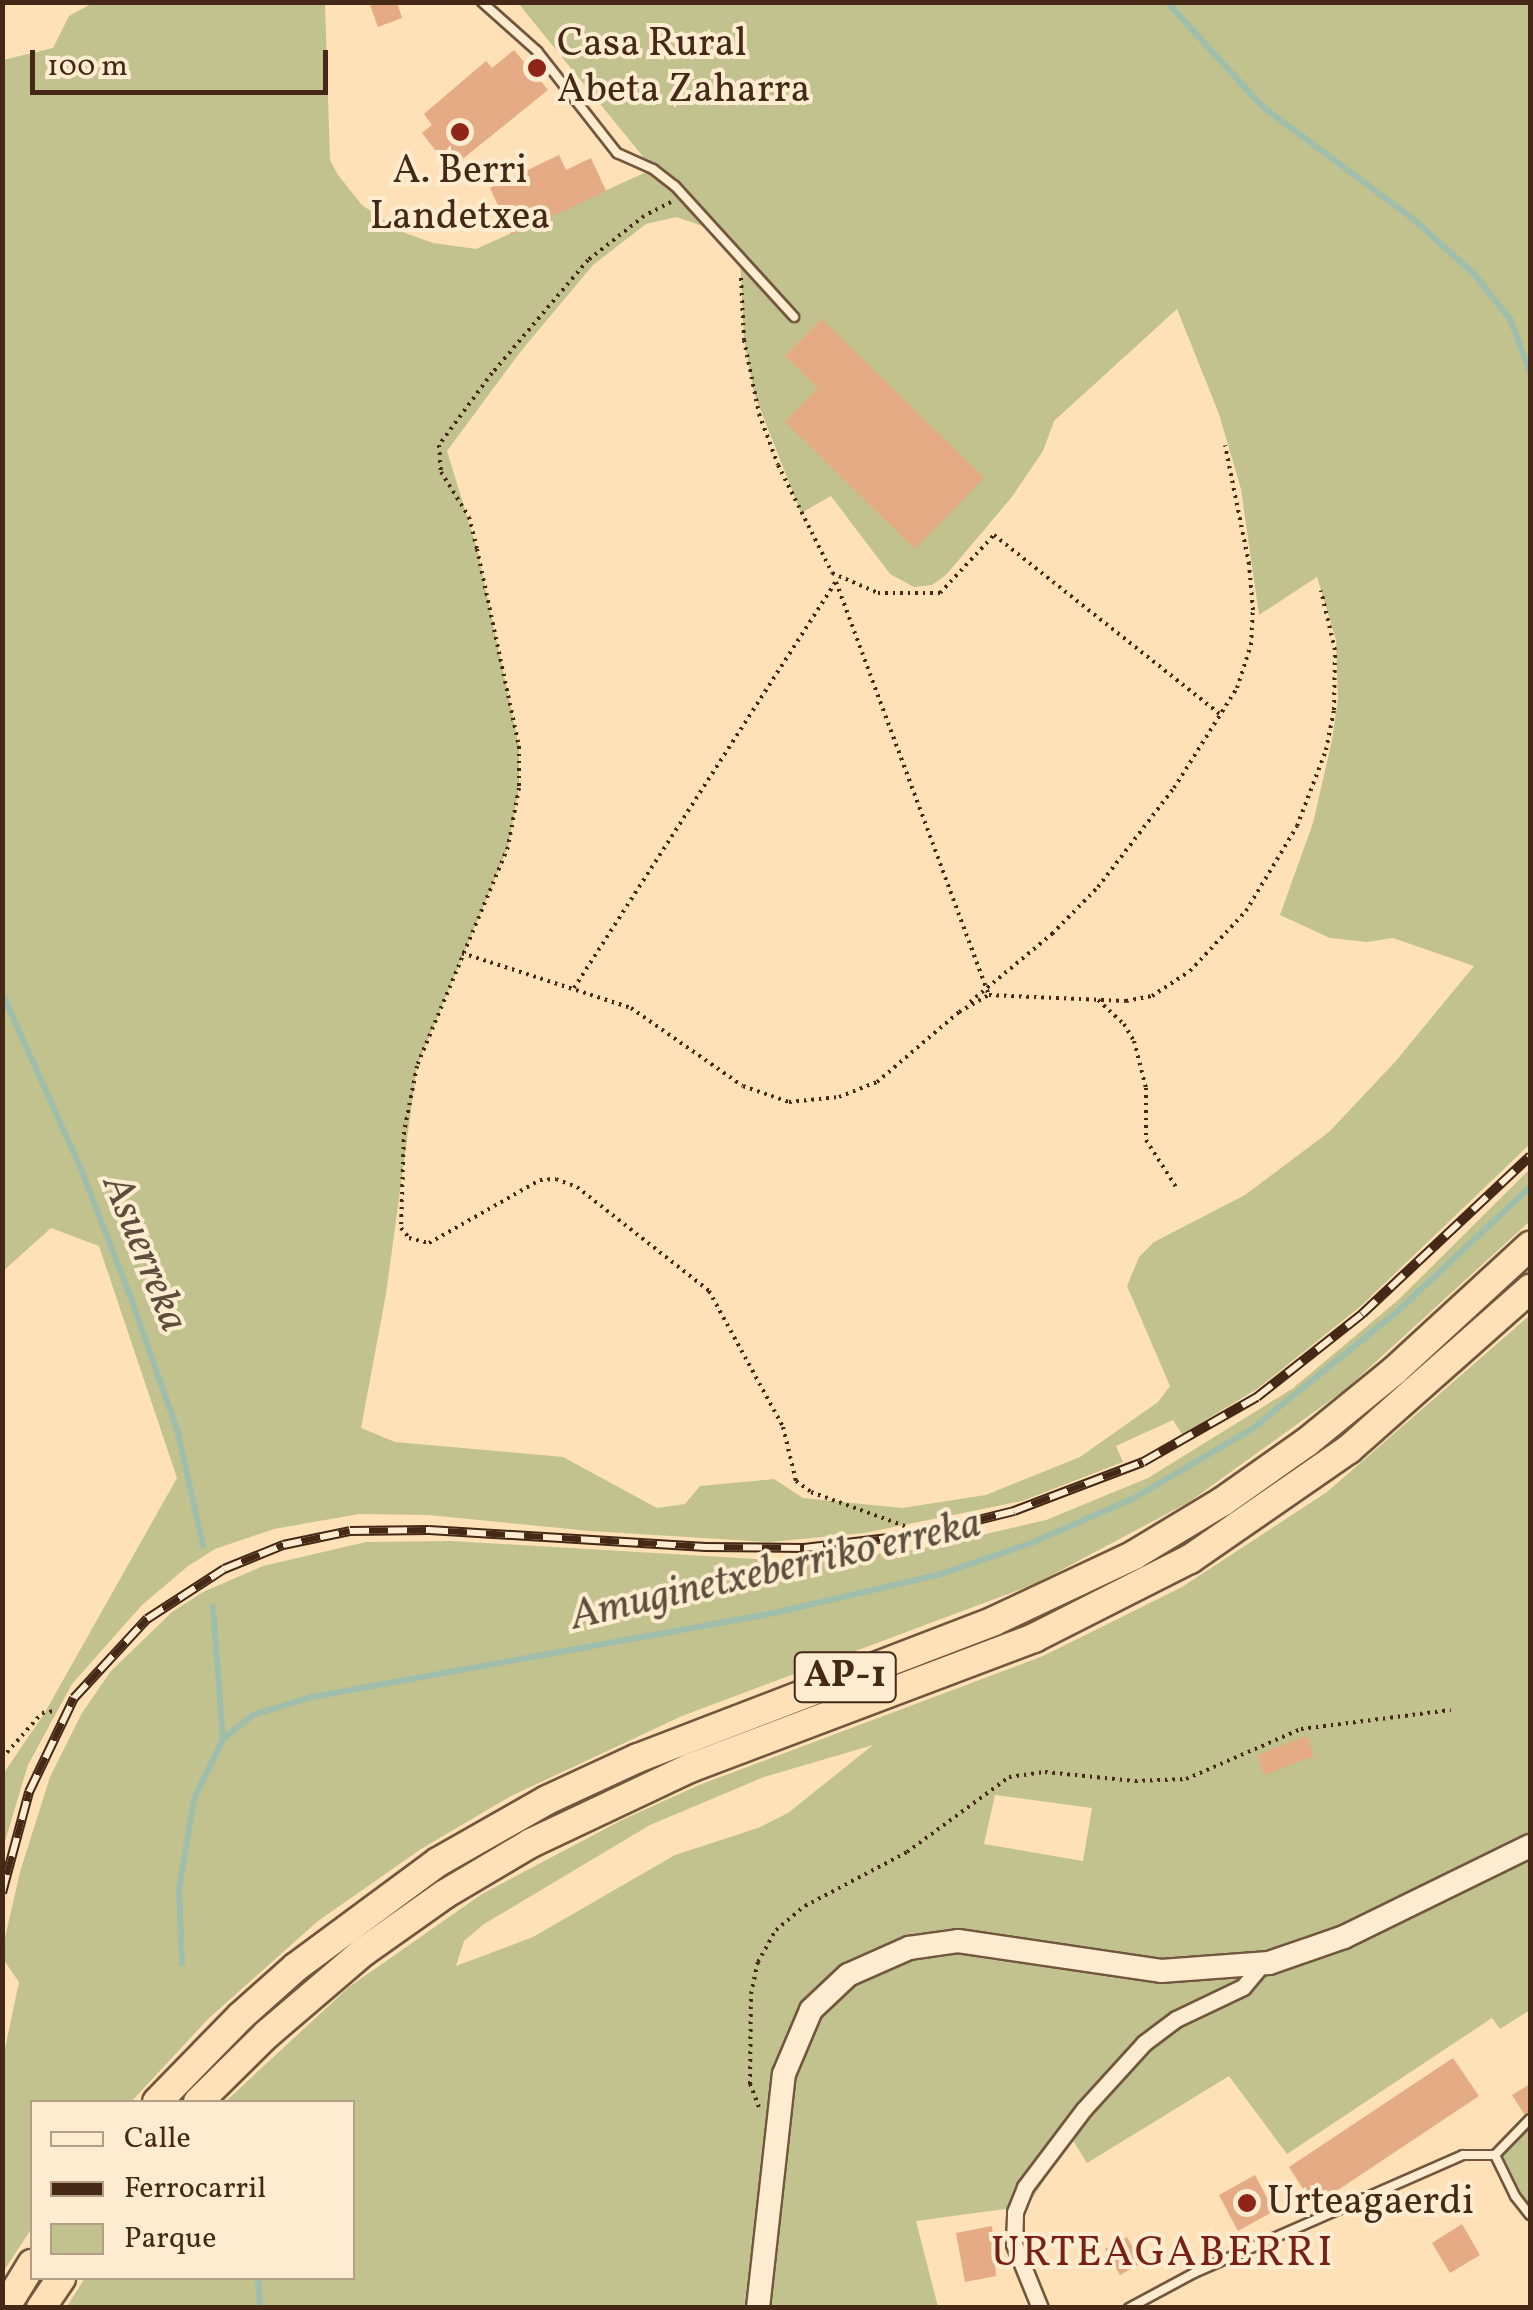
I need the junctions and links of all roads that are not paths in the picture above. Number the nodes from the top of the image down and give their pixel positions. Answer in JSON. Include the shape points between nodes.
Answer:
{"nodes":[{"id":1,"x":482,"y":2,"type":"edge"},
{"id":2,"x":794,"y":317,"type":"dead end"},
{"id":3,"x":1530,"y":1246,"type":"edge"},
{"id":4,"x":1530,"y":1289,"type":"edge"},
{"id":5,"x":1530,"y":1846,"type":"edge"},
{"id":6,"x":1262,"y":1964,"type":"junction"},
{"id":7,"x":159,"y":2100,"type":"edge"},
{"id":8,"x":200,"y":2100,"type":"edge"},
{"id":9,"x":1530,"y":2119,"type":"edge"},
{"id":10,"x":1494,"y":2155,"type":"junction"},
{"id":11,"x":1530,"y":2216,"type":"edge"},
{"id":12,"x":30,"y":2267,"type":"edge"},
{"id":13,"x":60,"y":2280,"type":"edge"},
{"id":14,"x":6,"y":2308,"type":"edge"},
{"id":15,"x":42,"y":2308,"type":"edge"},
{"id":16,"x":758,"y":2308,"type":"edge"},
{"id":17,"x":1040,"y":2308,"type":"edge"},
{"id":18,"x":1129,"y":2308,"type":"edge"}],
"edges":[{"from":1,"to":2,"type":"lane","via":[[537,52],[617,154],[653,169],[684,196]]},
{"from":3,"to":7,"type":"highway","number":"AP-1","via":[[1306,1442],[1134,1554],[994,1621],[638,1758],[438,1862],[296,1967]]},
{"from":4,"to":8,"type":"highway","number":"AP-1","via":[[1349,1449],[1181,1564],[1034,1638],[714,1758],[531,1843],[353,1959]]},
{"from":5,"to":6,"type":"main road","via":[[1344,1937]]},
{"from":6,"to":16,"type":"main road","via":[[1162,1971],[972,1941],[910,1948],[842,1979],[815,2004],[789,2058]]},
{"from":6,"to":17,"type":"street","via":[[1243,1987],[1144,2042],[1020,2194],[1014,2244]]},
{"from":9,"to":10,"type":"lane"},
{"from":10,"to":11,"type":"lane"},
{"from":10,"to":18,"type":"lane","via":[[1463,2155]]},
{"from":12,"to":14,"type":"highway"},
{"from":13,"to":15,"type":"highway"}]}
